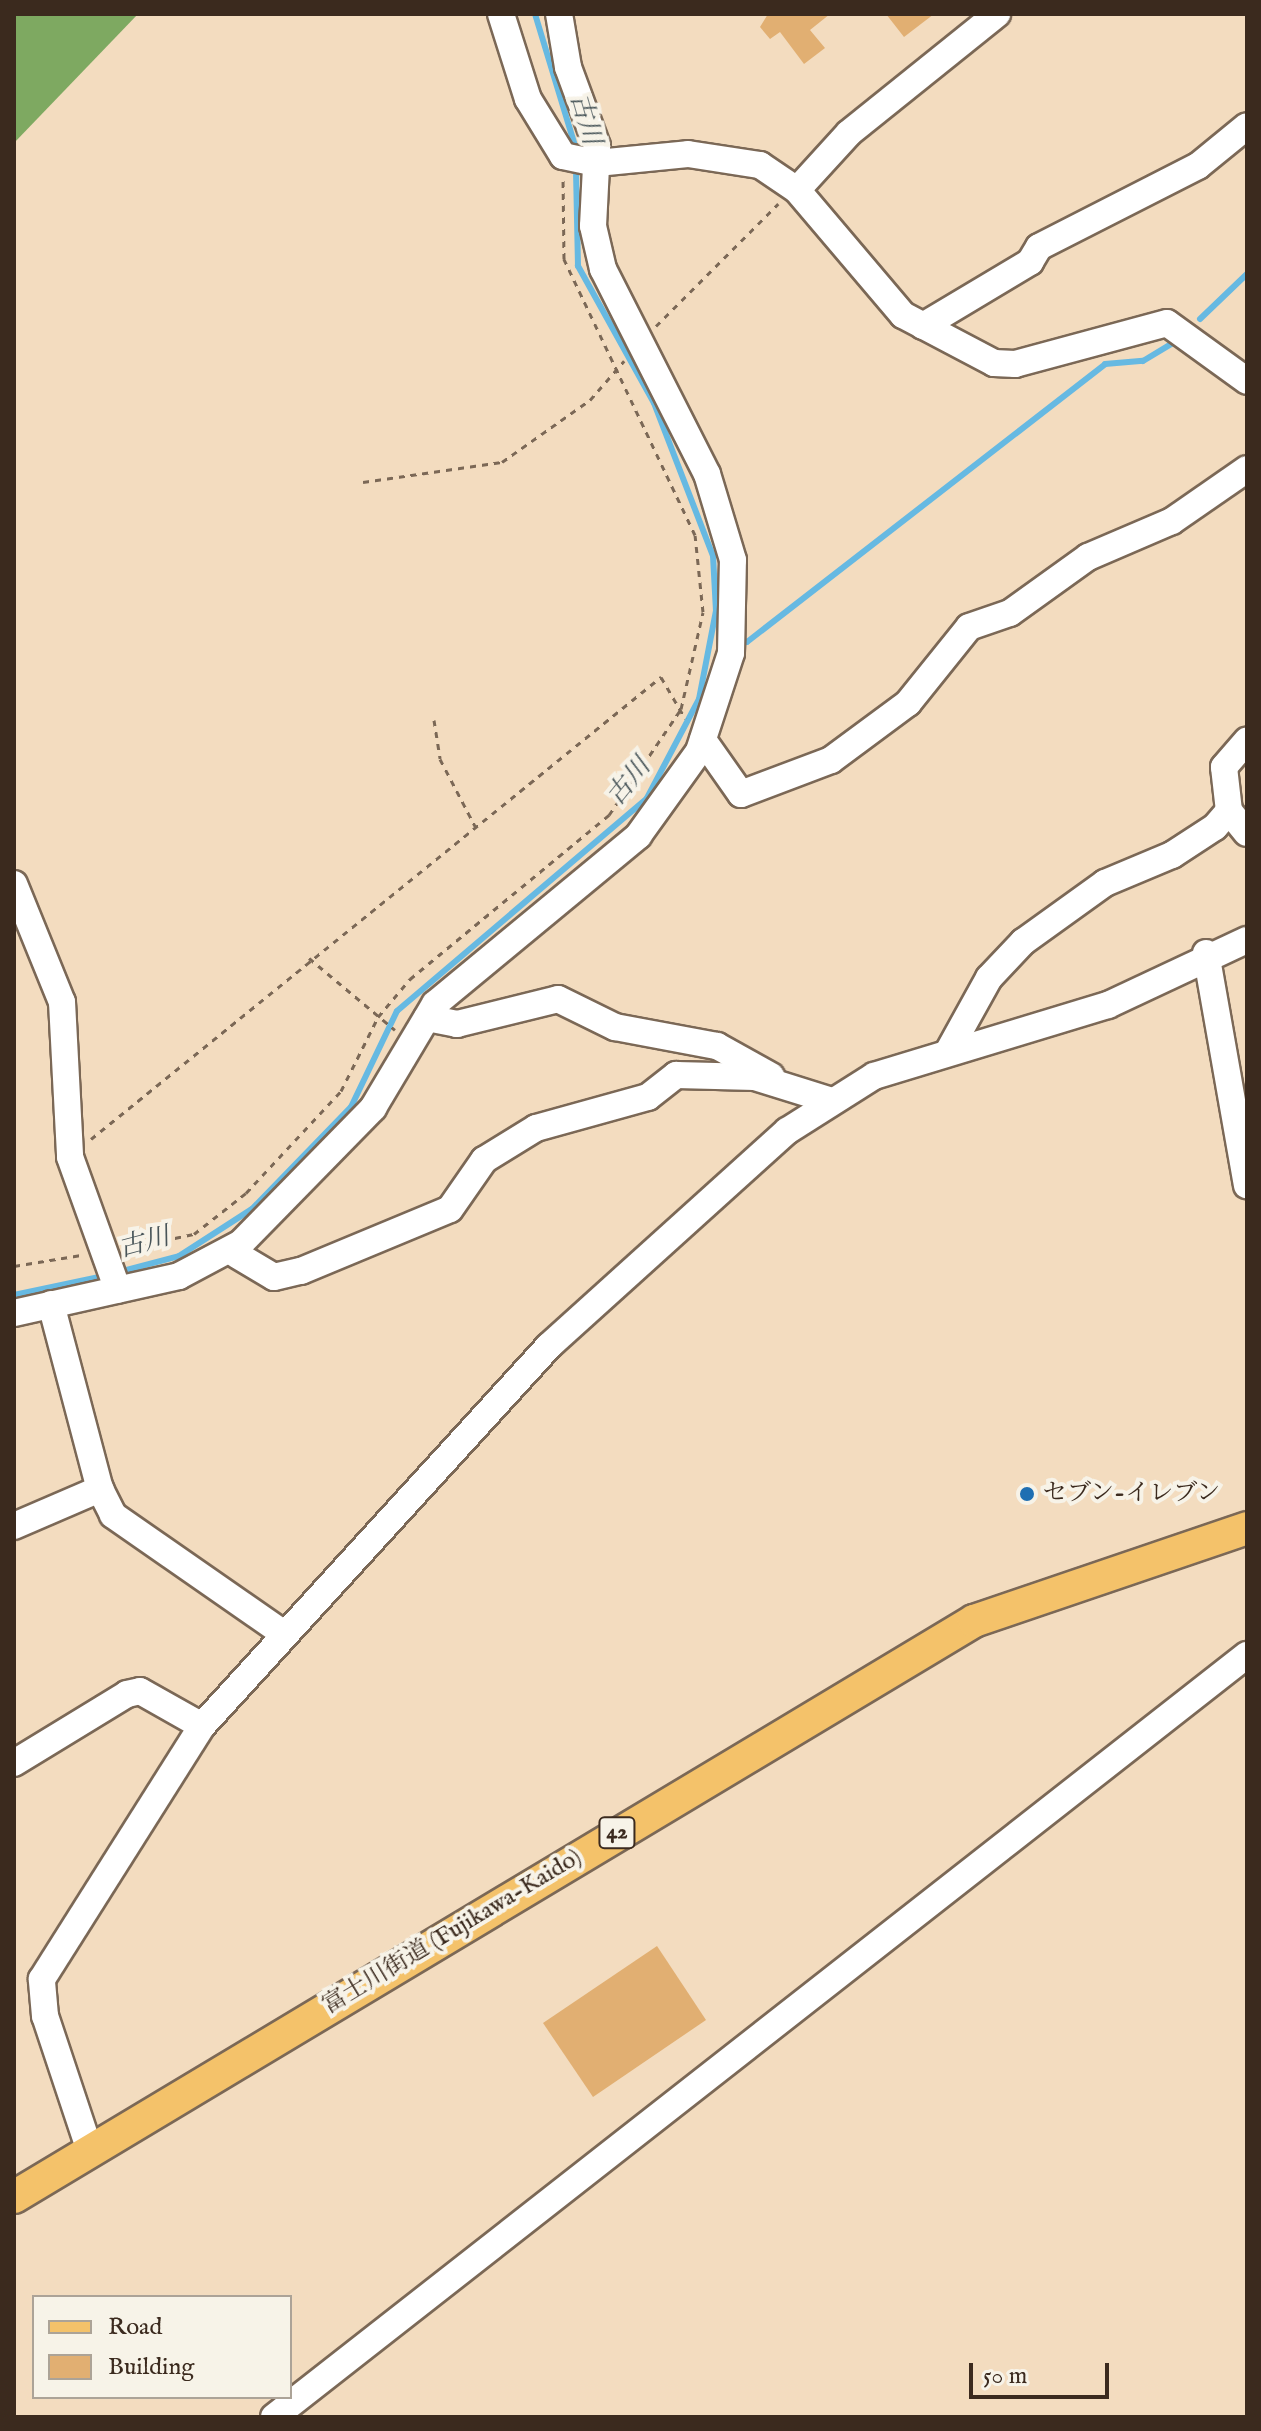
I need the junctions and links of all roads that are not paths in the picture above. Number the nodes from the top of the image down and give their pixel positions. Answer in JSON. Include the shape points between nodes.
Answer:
{"nodes":[{"id":1,"x":501,"y":14,"type":"edge"},
{"id":2,"x":559,"y":14,"type":"edge"},
{"id":3,"x":997,"y":14,"type":"edge"},
{"id":4,"x":1247,"y":126,"type":"edge"},
{"id":5,"x":579,"y":159,"type":"junction"},
{"id":6,"x":797,"y":190,"type":"junction"},
{"id":7,"x":923,"y":326,"type":"junction"},
{"id":8,"x":1247,"y":381,"type":"edge"},
{"id":9,"x":1247,"y":469,"type":"edge"},
{"id":10,"x":703,"y":740,"type":"junction"},
{"id":11,"x":1247,"y":741,"type":"edge"},
{"id":12,"x":1229,"y":811,"type":"junction"},
{"id":13,"x":1247,"y":833,"type":"edge"},
{"id":14,"x":14,"y":884,"type":"edge"},
{"id":15,"x":1247,"y":940,"type":"edge"},
{"id":16,"x":1206,"y":953,"type":"junction"},
{"id":17,"x":427,"y":1018,"type":"junction"},
{"id":18,"x":948,"y":1052,"type":"junction"},
{"id":19,"x":792,"y":1086,"type":"junction"},
{"id":20,"x":832,"y":1101,"type":"junction"},
{"id":21,"x":1247,"y":1185,"type":"edge"},
{"id":22,"x":237,"y":1255,"type":"dead end"},
{"id":23,"x":113,"y":1271,"type":"junction"},
{"id":24,"x":51,"y":1304,"type":"junction"},
{"id":25,"x":14,"y":1313,"type":"edge"},
{"id":26,"x":100,"y":1489,"type":"junction"},
{"id":27,"x":14,"y":1526,"type":"edge"},
{"id":28,"x":1247,"y":1528,"type":"edge"},
{"id":29,"x":283,"y":1633,"type":"junction"},
{"id":30,"x":1247,"y":1655,"type":"edge"},
{"id":31,"x":202,"y":1726,"type":"junction"},
{"id":32,"x":14,"y":1763,"type":"edge"},
{"id":33,"x":90,"y":2151,"type":"junction"},
{"id":34,"x":14,"y":2197,"type":"edge"},
{"id":35,"x":274,"y":2417,"type":"edge"}],
"edges":[{"from":1,"to":5,"type":"street","via":[[528,99]]},
{"from":2,"to":5,"type":"street"},
{"from":3,"to":6,"type":"street","via":[[849,133]]},
{"from":4,"to":7,"type":"street","via":[[1198,166],[1039,247],[1030,262]]},
{"from":5,"to":6,"type":"street","via":[[724,157],[760,165]]},
{"from":5,"to":10,"type":"street","via":[[595,243],[707,474],[733,560],[731,653]]},
{"from":6,"to":7,"type":"street","via":[[903,315]]},
{"from":7,"to":8,"type":"street","via":[[994,363],[1015,364],[1167,323]]},
{"from":9,"to":10,"type":"street","via":[[1172,521],[1088,557],[1010,613],[969,627],[908,703],[831,760],[741,794]]},
{"from":10,"to":17,"type":"street","via":[[673,796],[638,836],[457,984]]},
{"from":11,"to":12,"type":"street","via":[[1224,767]]},
{"from":12,"to":13,"type":"street"},
{"from":12,"to":18,"type":"street","via":[[1172,855],[1105,883],[1023,942],[989,978]]},
{"from":14,"to":23,"type":"street","via":[[62,1002],[70,1157]]},
{"from":15,"to":16,"type":"street"},
{"from":16,"to":18,"type":"street","via":[[1108,1005]]},
{"from":16,"to":21,"type":"street"},
{"from":17,"to":19,"type":"street","via":[[457,1024],[558,999],[615,1027],[717,1046]]},
{"from":17,"to":23,"type":"street","via":[[361,1122],[241,1243],[197,1270]]},
{"from":18,"to":20,"type":"street","via":[[874,1076]]},
{"from":19,"to":20,"type":"street"},
{"from":19,"to":22,"type":"street","via":[[676,1075],[648,1097],[536,1128],[484,1160],[450,1209],[284,1277]]},
{"from":20,"to":29,"type":"street","via":[[745,1166],[549,1346]]},
{"from":23,"to":24,"type":"street"},
{"from":24,"to":25,"type":"street"},
{"from":24,"to":26,"type":"street"},
{"from":26,"to":27,"type":"street"},
{"from":26,"to":29,"type":"street","via":[[124,1528],[185,1561]]},
{"from":28,"to":33,"type":"main road","name":"富士川街道 (Fujikawa-Kaido)","number":"42","via":[[974,1621]]},
{"from":29,"to":31,"type":"street"},
{"from":30,"to":35,"type":"street"},
{"from":31,"to":32,"type":"street","via":[[140,1691]]},
{"from":31,"to":33,"type":"street","via":[[42,1979],[45,2016]]},
{"from":33,"to":34,"type":"main road","name":"富士川街道 (Fujikawa-Kaido)","number":"42"}]}
